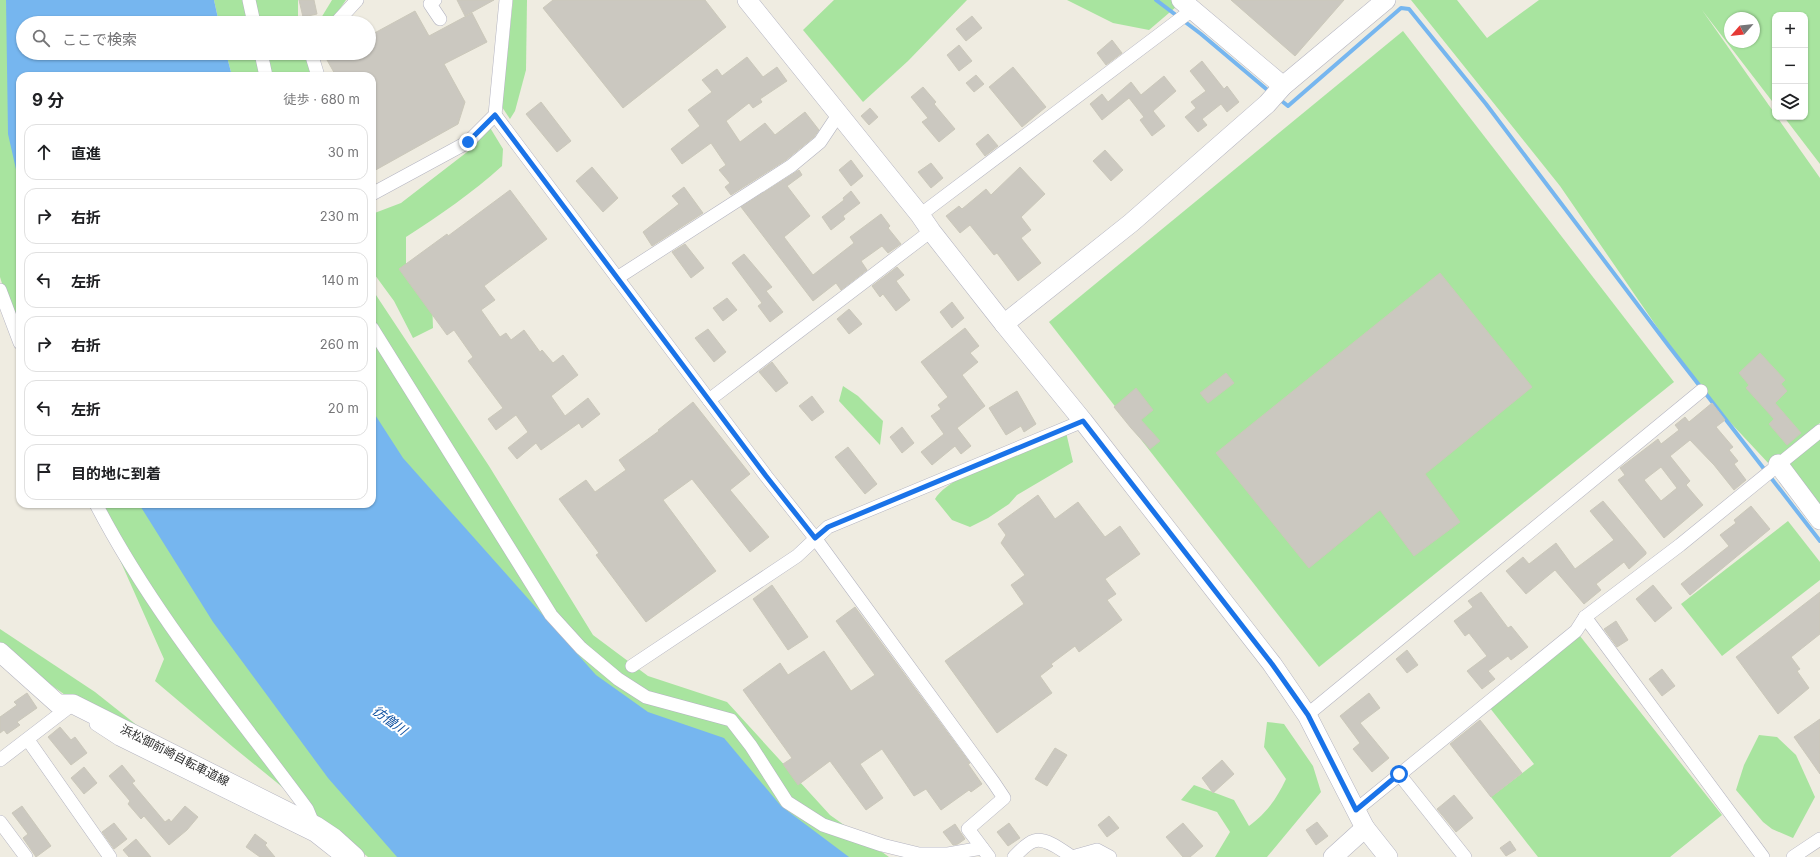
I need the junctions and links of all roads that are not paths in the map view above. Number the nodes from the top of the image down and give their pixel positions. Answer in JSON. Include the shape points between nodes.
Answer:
{"nodes":[{"id":1,"x":249,"y":0,"type":"edge"},
{"id":2,"x":358,"y":0,"type":"edge"},
{"id":3,"x":434,"y":0,"type":"edge"},
{"id":4,"x":506,"y":0,"type":"edge"},
{"id":5,"x":747,"y":0,"type":"edge"},
{"id":6,"x":1386,"y":0,"type":"edge"},
{"id":7,"x":1187,"y":5,"type":"edge"},
{"id":8,"x":252,"y":16,"type":"edge"},
{"id":9,"x":343,"y":16,"type":"edge"},
{"id":10,"x":440,"y":20,"type":"dead end"},
{"id":11,"x":263,"y":60,"type":"edge"},
{"id":12,"x":313,"y":60,"type":"edge"},
{"id":13,"x":265,"y":72,"type":"edge"},
{"id":14,"x":317,"y":72,"type":"edge"},
{"id":15,"x":1283,"y":86,"type":"junction"},
{"id":16,"x":495,"y":115,"type":"junction"},
{"id":17,"x":838,"y":115,"type":"junction"},
{"id":18,"x":376,"y":192,"type":"edge"},
{"id":19,"x":920,"y":215,"type":"junction"},
{"id":20,"x":931,"y":231,"type":"junction"},
{"id":21,"x":617,"y":278,"type":"junction"},
{"id":22,"x":0,"y":290,"type":"edge"},
{"id":23,"x":1004,"y":324,"type":"junction"},
{"id":24,"x":16,"y":332,"type":"edge"},
{"id":25,"x":376,"y":334,"type":"edge"},
{"id":26,"x":1701,"y":391,"type":"dead end"},
{"id":27,"x":709,"y":400,"type":"junction"},
{"id":28,"x":1083,"y":421,"type":"junction"},
{"id":29,"x":1820,"y":431,"type":"edge"},
{"id":30,"x":1778,"y":464,"type":"junction"},
{"id":31,"x":98,"y":508,"type":"edge"},
{"id":32,"x":1820,"y":520,"type":"edge"},
{"id":33,"x":815,"y":538,"type":"junction"},
{"id":34,"x":1585,"y":618,"type":"junction"},
{"id":35,"x":0,"y":652,"type":"edge"},
{"id":36,"x":632,"y":666,"type":"dead end"},
{"id":37,"x":70,"y":706,"type":"junction"},
{"id":38,"x":1308,"y":715,"type":"junction"},
{"id":39,"x":28,"y":740,"type":"junction"},
{"id":40,"x":0,"y":760,"type":"edge"},
{"id":41,"x":1399,"y":774,"type":"junction"},
{"id":42,"x":1356,"y":810,"type":"junction"},
{"id":43,"x":0,"y":822,"type":"edge"},
{"id":44,"x":1365,"y":828,"type":"junction"},
{"id":45,"x":315,"y":831,"type":"junction"},
{"id":46,"x":1820,"y":839,"type":"edge"},
{"id":47,"x":986,"y":852,"type":"edge"},
{"id":48,"x":26,"y":857,"type":"edge"},
{"id":49,"x":110,"y":857,"type":"edge"},
{"id":50,"x":342,"y":857,"type":"edge"},
{"id":51,"x":355,"y":857,"type":"edge"},
{"id":52,"x":1014,"y":857,"type":"edge"},
{"id":53,"x":1110,"y":857,"type":"edge"},
{"id":54,"x":1333,"y":857,"type":"edge"},
{"id":55,"x":1388,"y":857,"type":"edge"},
{"id":56,"x":1465,"y":857,"type":"edge"},
{"id":57,"x":1763,"y":857,"type":"edge"},
{"id":58,"x":1793,"y":857,"type":"edge"}],
"edges":[{"from":1,"to":8,"type":"street"},
{"from":2,"to":9,"type":"street"},
{"from":3,"to":10,"type":"street","via":[[430,4]]},
{"from":4,"to":16,"type":"street"},
{"from":5,"to":17,"type":"street"},
{"from":6,"to":15,"type":"street"},
{"from":7,"to":15,"type":"street"},
{"from":7,"to":19,"type":"street"},
{"from":11,"to":13,"type":"street"},
{"from":12,"to":14,"type":"street"},
{"from":15,"to":23,"type":"street","via":[[1267,104],[1131,222]]},
{"from":16,"to":18,"type":"street","via":[[468,142]]},
{"from":16,"to":21,"type":"street"},
{"from":17,"to":19,"type":"street"},
{"from":17,"to":21,"type":"street","via":[[820,142],[792,166]]},
{"from":19,"to":20,"type":"street"},
{"from":20,"to":23,"type":"street"},
{"from":20,"to":27,"type":"street"},
{"from":21,"to":27,"type":"street"},
{"from":22,"to":24,"type":"street"},
{"from":23,"to":28,"type":"street"},
{"from":25,"to":47,"type":"street","via":[[551,615],[581,648],[618,679],[646,697],[731,720],[787,802],[823,825],[882,845],[919,854]]},
{"from":26,"to":38,"type":"street"},
{"from":27,"to":33,"type":"street"},
{"from":28,"to":33,"type":"street","via":[[828,527]]},
{"from":28,"to":38,"type":"street","via":[[1272,664]]},
{"from":29,"to":30,"type":"street"},
{"from":30,"to":32,"type":"street"},
{"from":30,"to":34,"type":"street","via":[[1680,545]]},
{"from":31,"to":45,"type":"street","via":[[155,604],[307,809]]},
{"from":33,"to":36,"type":"street","via":[[797,556]]},
{"from":33,"to":47,"type":"street","via":[[1004,798],[968,829]]},
{"from":34,"to":41,"type":"street","via":[[1576,631]]},
{"from":34,"to":57,"type":"street"},
{"from":35,"to":37,"type":"street","name":"浜松御前崎自転車道線","via":[[58,704]]},
{"from":37,"to":39,"type":"street"},
{"from":37,"to":45,"type":"street","name":"浜松御前崎自転車道線"},
{"from":38,"to":42,"type":"street"},
{"from":39,"to":40,"type":"street"},
{"from":39,"to":49,"type":"street"},
{"from":41,"to":42,"type":"street"},
{"from":41,"to":56,"type":"street"},
{"from":42,"to":44,"type":"street"},
{"from":43,"to":48,"type":"street"},
{"from":44,"to":54,"type":"street"},
{"from":44,"to":55,"type":"street"},
{"from":45,"to":50,"type":"street"},
{"from":45,"to":51,"type":"street","name":"浜松御前崎自転車道線","via":[[334,838]]},
{"from":46,"to":58,"type":"street"},
{"from":52,"to":53,"type":"street","via":[[1033,841],[1039,840],[1072,857],[1097,850]]}]}
